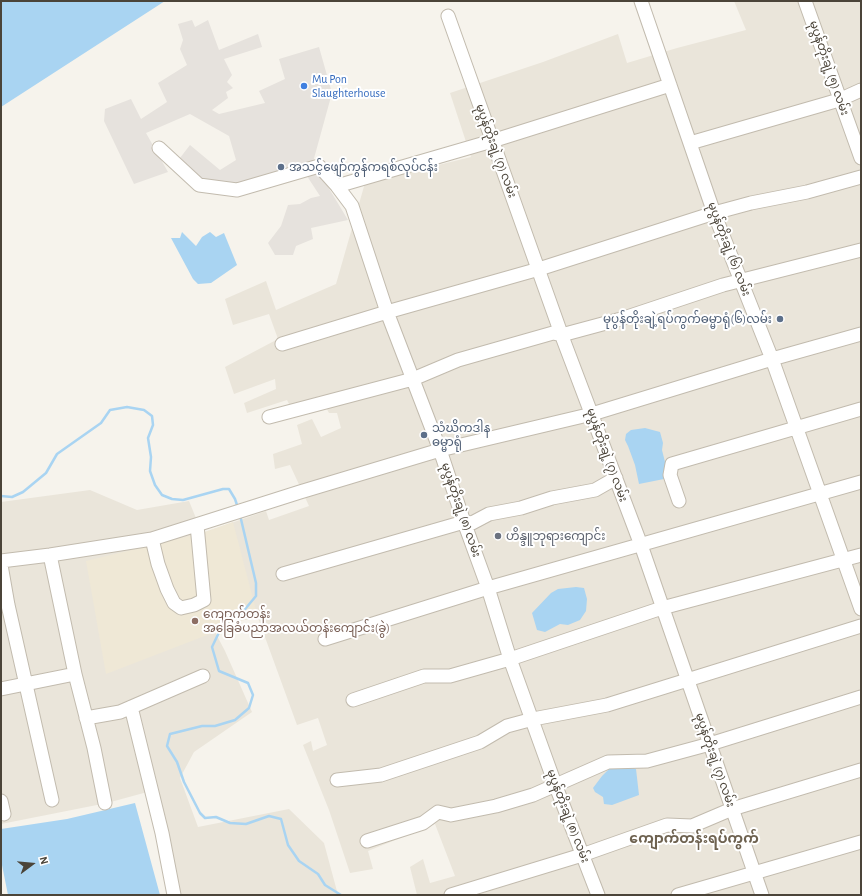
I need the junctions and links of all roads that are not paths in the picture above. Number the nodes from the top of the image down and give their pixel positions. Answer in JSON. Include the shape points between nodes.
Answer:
{"nodes":[{"id":1,"x":641,"y":1,"type":"edge"},
{"id":2,"x":805,"y":1,"type":"edge"},
{"id":3,"x":448,"y":16,"type":"dead end"},
{"id":4,"x":670,"y":85,"type":"junction"},
{"id":5,"x":861,"y":90,"type":"edge"},
{"id":6,"x":839,"y":100,"type":"junction"},
{"id":7,"x":492,"y":141,"type":"junction"},
{"id":8,"x":690,"y":143,"type":"junction"},
{"id":9,"x":159,"y":148,"type":"dead end"},
{"id":10,"x":861,"y":158,"type":"edge"},
{"id":11,"x":861,"y":177,"type":"edge"},
{"id":12,"x":337,"y":186,"type":"junction"},
{"id":13,"x":714,"y":213,"type":"junction"},
{"id":14,"x":861,"y":250,"type":"edge"},
{"id":15,"x":539,"y":269,"type":"junction"},
{"id":16,"x":741,"y":280,"type":"junction"},
{"id":17,"x":387,"y":312,"type":"junction"},
{"id":18,"x":861,"y":334,"type":"edge"},
{"id":19,"x":562,"y":335,"type":"junction"},
{"id":20,"x":282,"y":344,"type":"dead end"},
{"id":21,"x":772,"y":359,"type":"junction"},
{"id":22,"x":413,"y":379,"type":"junction"},
{"id":23,"x":861,"y":409,"type":"edge"},
{"id":24,"x":592,"y":414,"type":"junction"},
{"id":25,"x":269,"y":417,"type":"dead end"},
{"id":26,"x":796,"y":428,"type":"junction"},
{"id":27,"x":440,"y":450,"type":"junction"},
{"id":28,"x":616,"y":478,"type":"junction"},
{"id":29,"x":861,"y":482,"type":"edge"},
{"id":30,"x":820,"y":494,"type":"junction"},
{"id":31,"x":679,"y":501,"type":"dead end"},
{"id":32,"x":464,"y":522,"type":"junction"},
{"id":33,"x":197,"y":525,"type":"junction"},
{"id":34,"x":152,"y":539,"type":"junction"},
{"id":35,"x":641,"y":545,"type":"junction"},
{"id":36,"x":50,"y":555,"type":"junction"},
{"id":37,"x":861,"y":555,"type":"edge"},
{"id":38,"x":843,"y":560,"type":"junction"},
{"id":39,"x":1,"y":561,"type":"edge"},
{"id":40,"x":1,"y":565,"type":"edge"},
{"id":41,"x":283,"y":574,"type":"dead end"},
{"id":42,"x":488,"y":588,"type":"junction"},
{"id":43,"x":662,"y":608,"type":"junction"},
{"id":44,"x":861,"y":609,"type":"edge"},
{"id":45,"x":861,"y":626,"type":"edge"},
{"id":46,"x":325,"y":639,"type":"dead end"},
{"id":47,"x":510,"y":659,"type":"junction"},
{"id":48,"x":75,"y":674,"type":"junction"},
{"id":49,"x":203,"y":676,"type":"dead end"},
{"id":50,"x":688,"y":681,"type":"junction"},
{"id":51,"x":25,"y":684,"type":"junction"},
{"id":52,"x":1,"y":689,"type":"edge"},
{"id":53,"x":861,"y":697,"type":"edge"},
{"id":54,"x":353,"y":700,"type":"dead end"},
{"id":55,"x":131,"y":707,"type":"junction"},
{"id":56,"x":86,"y":718,"type":"junction"},
{"id":57,"x":533,"y":719,"type":"junction"},
{"id":58,"x":710,"y":744,"type":"junction"},
{"id":59,"x":861,"y":770,"type":"edge"},
{"id":60,"x":337,"y":780,"type":"dead end"},
{"id":61,"x":555,"y":784,"type":"junction"},
{"id":62,"x":52,"y":800,"type":"dead end"},
{"id":63,"x":1,"y":801,"type":"edge"},
{"id":64,"x":105,"y":803,"type":"dead end"},
{"id":65,"x":732,"y":809,"type":"junction"},
{"id":66,"x":4,"y":814,"type":"dead end"},
{"id":67,"x":367,"y":841,"type":"dead end"},
{"id":68,"x":861,"y":842,"type":"edge"},
{"id":69,"x":582,"y":855,"type":"junction"},
{"id":70,"x":754,"y":872,"type":"junction"},
{"id":71,"x":174,"y":895,"type":"edge"},
{"id":72,"x":451,"y":895,"type":"edge"},
{"id":73,"x":598,"y":895,"type":"edge"},
{"id":74,"x":678,"y":895,"type":"edge"},
{"id":75,"x":762,"y":895,"type":"edge"}],
"edges":[{"from":1,"to":4,"type":"street","name":"မုပွန်တိုးချဲ့ (၆) လမ်း"},
{"from":2,"to":6,"type":"street","name":"မုပွန်တိုးချဲ့ (၅) လမ်း"},
{"from":3,"to":7,"type":"street","name":"မုပွန်တိုးချဲ့ (၇) လမ်း"},
{"from":4,"to":7,"type":"street"},
{"from":4,"to":8,"type":"street","name":"မုပွန်တိုးချဲ့ (၆) လမ်း"},
{"from":5,"to":6,"type":"street"},
{"from":6,"to":8,"type":"street"},
{"from":6,"to":10,"type":"street","name":"မုပွန်တိုးချဲ့ (၅) လမ်း"},
{"from":7,"to":12,"type":"street"},
{"from":7,"to":15,"type":"street","name":"မုပွန်တိုးချဲ့ (၇) လမ်း"},
{"from":8,"to":13,"type":"street","name":"မုပွန်တိုးချဲ့ (၆) လမ်း"},
{"from":9,"to":12,"type":"street","name":"မုပွန်တိုးချဲ့ (၈) လမ်း","via":[[199,185],[237,190],[319,166]]},
{"from":11,"to":13,"type":"street"},
{"from":12,"to":17,"type":"street","name":"မုပွန်တိုးချဲ့ (၈) လမ်း","via":[[352,206]]},
{"from":13,"to":15,"type":"street"},
{"from":13,"to":16,"type":"street","name":"မုပွန်တိုးချဲ့ (၆) လမ်း"},
{"from":14,"to":16,"type":"street"},
{"from":15,"to":17,"type":"street"},
{"from":15,"to":19,"type":"street","name":"မုပွန်တိုးချဲ့ (၇) လမ်း"},
{"from":16,"to":19,"type":"street","via":[[621,319]]},
{"from":16,"to":21,"type":"street","name":"မုပွန်တိုးချဲ့ (၆) လမ်း"},
{"from":17,"to":20,"type":"street"},
{"from":17,"to":22,"type":"street","name":"မုပွန်တိုးချဲ့ (၈) လမ်း"},
{"from":18,"to":21,"type":"street"},
{"from":19,"to":22,"type":"street","via":[[553,333],[458,360]]},
{"from":19,"to":24,"type":"street","name":"မုပွန်တိုးချဲ့ (၇) လမ်း"},
{"from":21,"to":24,"type":"street"},
{"from":21,"to":26,"type":"street","name":"မုပွန်တိုးချဲ့ (၆) လမ်း"},
{"from":22,"to":25,"type":"street"},
{"from":22,"to":27,"type":"street","name":"မုပွန်တိုးချဲ့ (၈) လမ်း"},
{"from":23,"to":26,"type":"street"},
{"from":24,"to":27,"type":"street"},
{"from":24,"to":28,"type":"street","name":"မုပွန်တိုးချဲ့ (၇) လမ်း"},
{"from":26,"to":30,"type":"street","name":"မုပွန်တိုးချဲ့ (၆) လမ်း"},
{"from":26,"to":31,"type":"street","via":[[672,464],[670,475]]},
{"from":27,"to":32,"type":"street","name":"မုပွန်တိုးချဲ့ (၈) လမ်း"},
{"from":27,"to":33,"type":"street"},
{"from":28,"to":32,"type":"street","via":[[595,490],[489,514],[472,523]]},
{"from":28,"to":35,"type":"street","name":"မုပွန်တိုးချဲ့ (၇) လမ်း"},
{"from":29,"to":30,"type":"street"},
{"from":30,"to":35,"type":"street"},
{"from":30,"to":38,"type":"street","name":"မုပွန်တိုးချဲ့ (၆) လမ်း"},
{"from":32,"to":41,"type":"street"},
{"from":32,"to":42,"type":"street","name":"မုပွန်တိုးချဲ့ (၈) လမ်း"},
{"from":33,"to":34,"type":"street"},
{"from":33,"to":34,"type":"street","via":[[204,600],[194,605],[181,608],[174,603],[158,564]]},
{"from":34,"to":36,"type":"street"},
{"from":35,"to":42,"type":"street"},
{"from":35,"to":43,"type":"street","name":"မုပွန်တိုးချဲ့ (၇) လမ်း"},
{"from":36,"to":39,"type":"street"},
{"from":36,"to":48,"type":"street"},
{"from":37,"to":38,"type":"street"},
{"from":38,"to":43,"type":"street"},
{"from":38,"to":44,"type":"street","name":"မုပွန်တိုးချဲ့ (၆) လမ်း"},
{"from":40,"to":51,"type":"street"},
{"from":42,"to":46,"type":"street"},
{"from":42,"to":47,"type":"street","name":"မုပွန်တိုးချဲ့ (၈) လမ်း"},
{"from":43,"to":47,"type":"street"},
{"from":43,"to":50,"type":"street","name":"မုပွန်တိုးချဲ့ (၇) လမ်း"},
{"from":45,"to":50,"type":"street"},
{"from":47,"to":54,"type":"street","via":[[450,676],[424,676]]},
{"from":47,"to":57,"type":"street","name":"မုပွန်တိုးချဲ့ (၈) လမ်း"},
{"from":48,"to":51,"type":"street"},
{"from":48,"to":56,"type":"street"},
{"from":49,"to":55,"type":"street"},
{"from":50,"to":57,"type":"street","via":[[607,706]]},
{"from":50,"to":58,"type":"street","name":"မုပွန်တိုးချဲ့ (၇) လမ်း"},
{"from":51,"to":52,"type":"street"},
{"from":51,"to":62,"type":"street"},
{"from":53,"to":58,"type":"street"},
{"from":55,"to":56,"type":"street","via":[[120,712]]},
{"from":55,"to":71,"type":"street","via":[[162,833]]},
{"from":56,"to":64,"type":"street"},
{"from":57,"to":60,"type":"street","via":[[507,726],[480,742],[381,775]]},
{"from":57,"to":61,"type":"street","name":"မုပွန်တိုးချဲ့ (၈) လမ်း"},
{"from":58,"to":61,"type":"street","via":[[647,761],[608,762]]},
{"from":58,"to":65,"type":"street","name":"မုပွန်တိုးချဲ့ (၇) လမ်း"},
{"from":59,"to":65,"type":"street"},
{"from":61,"to":67,"type":"street","via":[[533,795],[496,806],[451,815],[438,812],[423,823]]},
{"from":61,"to":69,"type":"street","name":"မုပွန်တိုးချဲ့ (၈) လမ်း"},
{"from":63,"to":66,"type":"street"},
{"from":65,"to":69,"type":"street","via":[[692,826],[667,825]]},
{"from":65,"to":70,"type":"street","name":"မုပွန်တိုးချဲ့ (၇) လမ်း"},
{"from":68,"to":70,"type":"street"},
{"from":69,"to":72,"type":"street"},
{"from":69,"to":73,"type":"street","name":"မုပွန်တိုးချဲ့ (၈) လမ်း"},
{"from":70,"to":74,"type":"street"},
{"from":70,"to":75,"type":"street","name":"မုပွန်တိုးချဲ့ (၇) လမ်း"}]}
